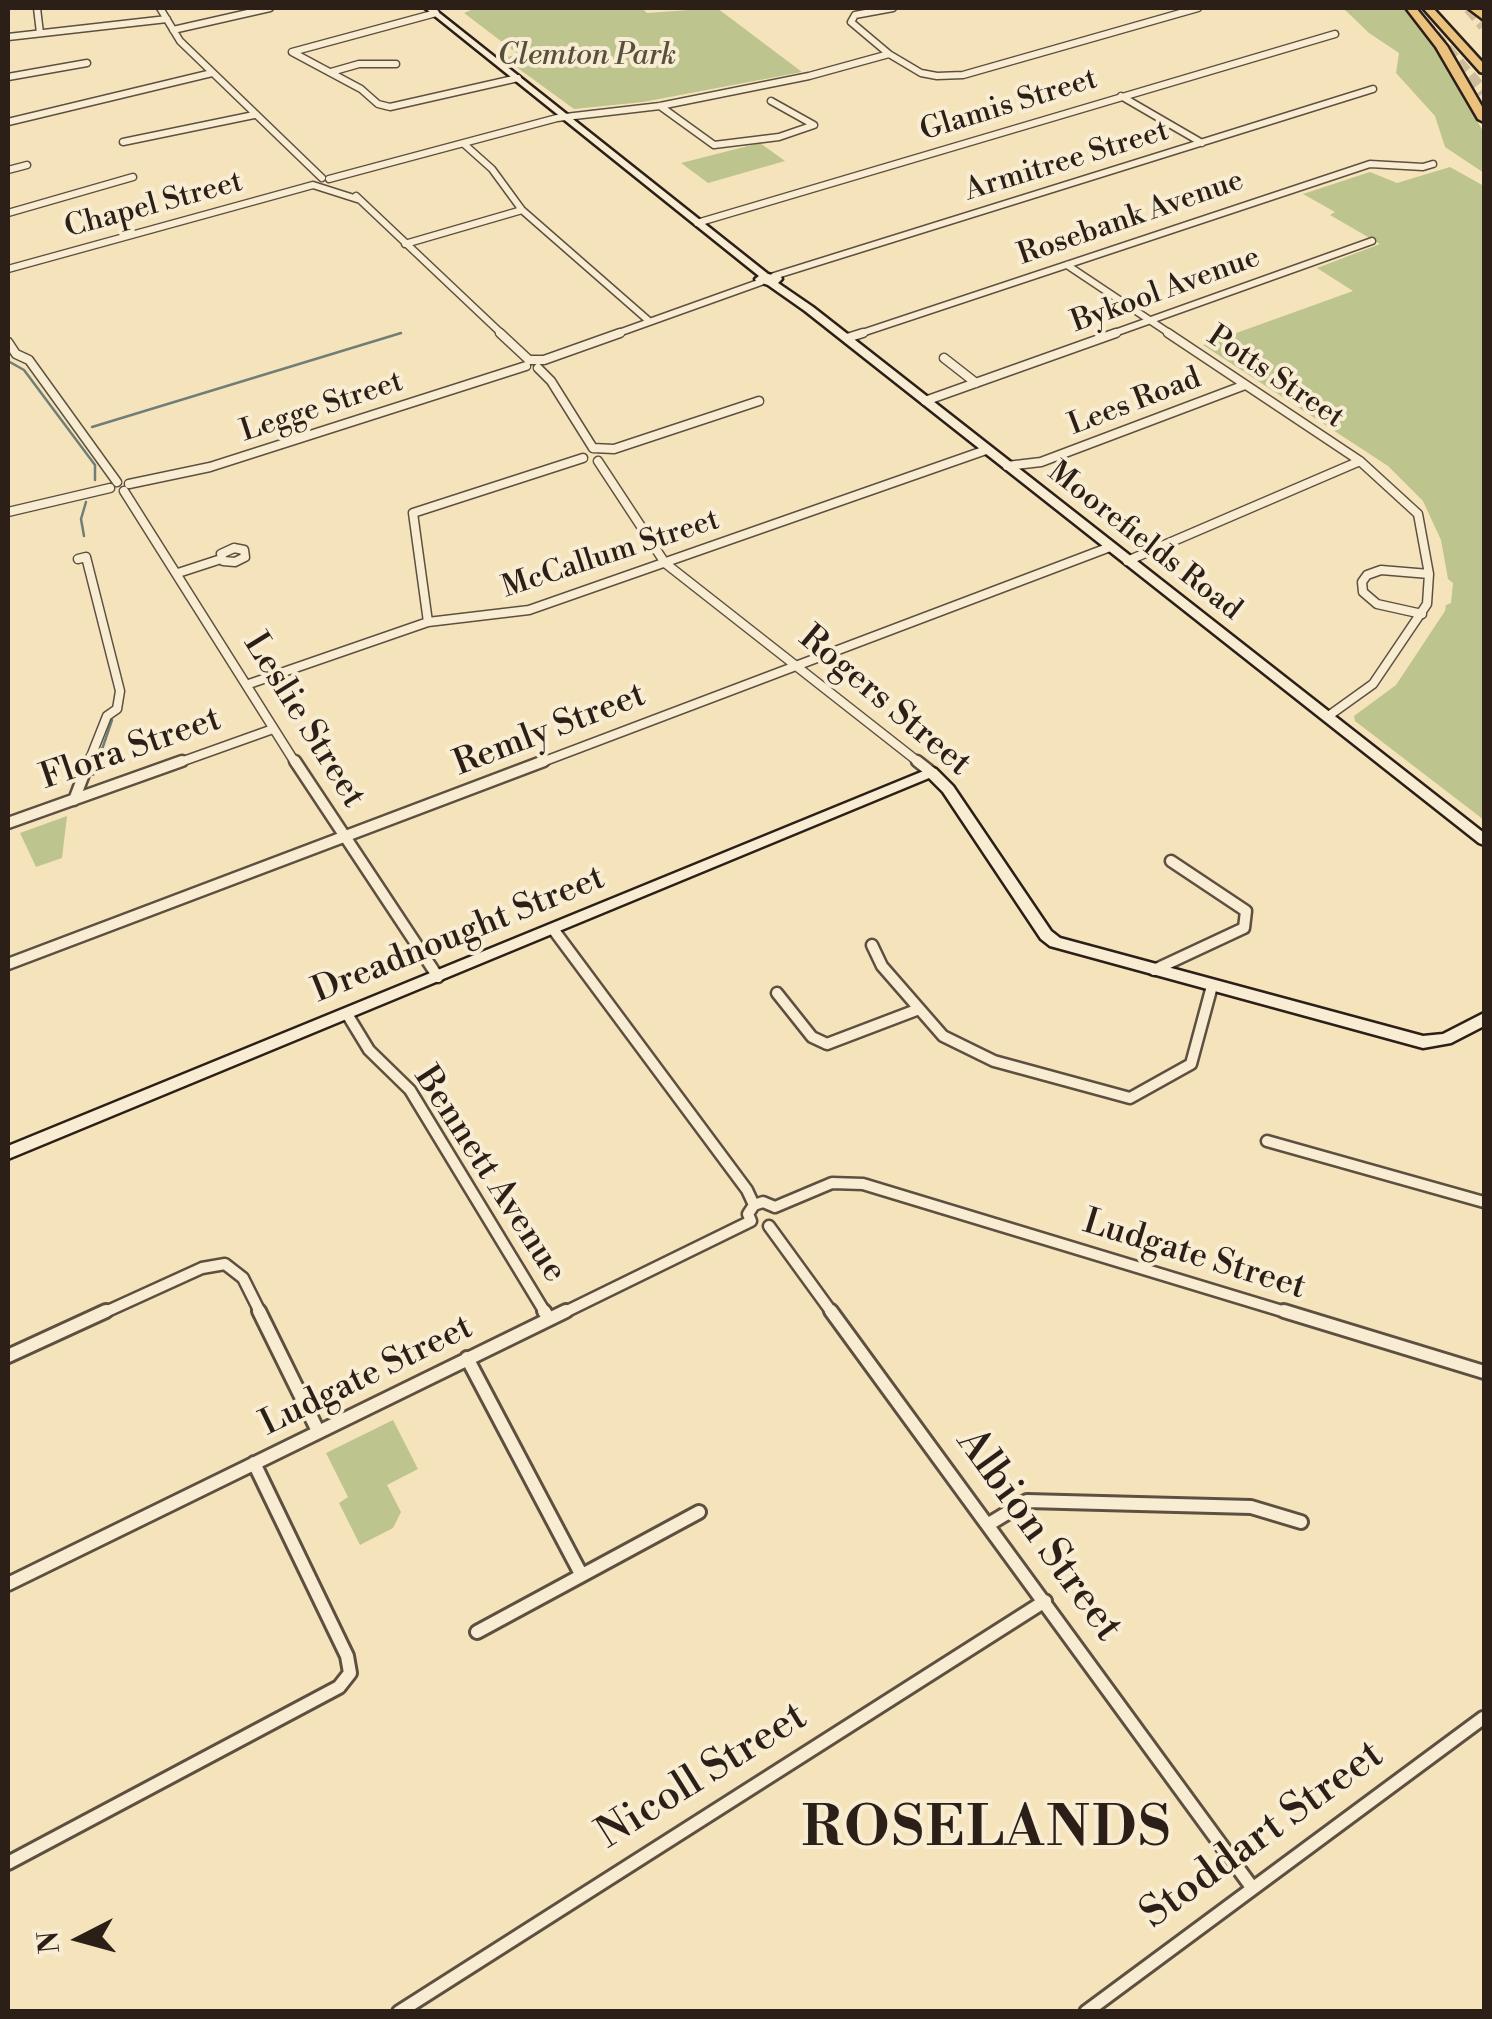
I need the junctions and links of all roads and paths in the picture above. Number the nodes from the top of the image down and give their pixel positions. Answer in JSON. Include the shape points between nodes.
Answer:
{"nodes":[{"id":1,"x":38,"y":8,"type":"edge"},
{"id":2,"x":160,"y":8,"type":"edge"},
{"id":3,"x":270,"y":8,"type":"edge"},
{"id":4,"x":892,"y":8,"type":"edge"},
{"id":5,"x":1198,"y":8,"type":"edge"},
{"id":6,"x":1411,"y":8,"type":"edge"},
{"id":7,"x":1428,"y":8,"type":"edge"},
{"id":8,"x":1440,"y":8,"type":"edge"},
{"id":9,"x":1473,"y":8,"type":"edge"},
{"id":10,"x":433,"y":10,"type":"edge"},
{"id":11,"x":1484,"y":17,"type":"edge"},
{"id":12,"x":167,"y":19,"type":"junction"},
{"id":13,"x":174,"y":30,"type":"junction"},
{"id":14,"x":40,"y":33,"type":"junction"},
{"id":15,"x":1335,"y":34,"type":"dead end"},
{"id":16,"x":8,"y":37,"type":"edge"},
{"id":17,"x":889,"y":54,"type":"junction"},
{"id":18,"x":1484,"y":56,"type":"edge"},
{"id":19,"x":87,"y":63,"type":"dead end"},
{"id":20,"x":396,"y":64,"type":"dead end"},
{"id":21,"x":1484,"y":70,"type":"edge"},
{"id":22,"x":212,"y":72,"type":"junction"},
{"id":23,"x":332,"y":72,"type":"junction"},
{"id":24,"x":8,"y":77,"type":"edge"},
{"id":25,"x":518,"y":78,"type":"junction"},
{"id":26,"x":1372,"y":90,"type":"dead end"},
{"id":27,"x":1121,"y":96,"type":"junction"},
{"id":28,"x":772,"y":100,"type":"dead end"},
{"id":29,"x":660,"y":106,"type":"junction"},
{"id":30,"x":254,"y":114,"type":"junction"},
{"id":31,"x":566,"y":117,"type":"junction"},
{"id":32,"x":1484,"y":119,"type":"edge"},
{"id":33,"x":8,"y":122,"type":"edge"},
{"id":34,"x":123,"y":142,"type":"dead end"},
{"id":35,"x":1202,"y":143,"type":"junction"},
{"id":36,"x":464,"y":144,"type":"junction"},
{"id":37,"x":1433,"y":164,"type":"dead end"},
{"id":38,"x":27,"y":166,"type":"dead end"},
{"id":39,"x":374,"y":169,"type":"junction"},
{"id":40,"x":8,"y":170,"type":"edge"},
{"id":41,"x":354,"y":176,"type":"junction"},
{"id":42,"x":134,"y":177,"type":"dead end"},
{"id":43,"x":328,"y":182,"type":"junction"},
{"id":44,"x":346,"y":190,"type":"junction"},
{"id":45,"x":357,"y":199,"type":"junction"},
{"id":46,"x":522,"y":210,"type":"junction"},
{"id":47,"x":8,"y":212,"type":"edge"},
{"id":48,"x":697,"y":223,"type":"junction"},
{"id":49,"x":1372,"y":241,"type":"dead end"},
{"id":50,"x":406,"y":244,"type":"junction"},
{"id":51,"x":1067,"y":265,"type":"junction"},
{"id":52,"x":8,"y":269,"type":"edge"},
{"id":53,"x":768,"y":279,"type":"junction"},
{"id":54,"x":649,"y":320,"type":"junction"},
{"id":55,"x":1149,"y":320,"type":"junction"},
{"id":56,"x":847,"y":338,"type":"junction"},
{"id":57,"x":8,"y":342,"type":"edge"},
{"id":58,"x":944,"y":358,"type":"dead end"},
{"id":59,"x":528,"y":363,"type":"junction"},
{"id":60,"x":539,"y":364,"type":"junction"},
{"id":61,"x":976,"y":382,"type":"junction"},
{"id":62,"x":1245,"y":385,"type":"junction"},
{"id":63,"x":925,"y":401,"type":"junction"},
{"id":64,"x":759,"y":402,"type":"dead end"},
{"id":65,"x":593,"y":448,"type":"junction"},
{"id":66,"x":986,"y":450,"type":"junction"},
{"id":67,"x":604,"y":451,"type":"junction"},
{"id":68,"x":584,"y":458,"type":"junction"},
{"id":69,"x":598,"y":460,"type":"junction"},
{"id":70,"x":1360,"y":460,"type":"junction"},
{"id":71,"x":1041,"y":462,"type":"junction"},
{"id":72,"x":1008,"y":466,"type":"junction"},
{"id":73,"x":1023,"y":478,"type":"junction"},
{"id":74,"x":114,"y":485,"type":"junction"},
{"id":75,"x":126,"y":488,"type":"junction"},
{"id":76,"x":8,"y":512,"type":"edge"},
{"id":77,"x":1110,"y":547,"type":"junction"},
{"id":78,"x":78,"y":559,"type":"dead end"},
{"id":79,"x":221,"y":559,"type":"dead end"},
{"id":80,"x":1127,"y":560,"type":"junction"},
{"id":81,"x":665,"y":563,"type":"junction"},
{"id":82,"x":178,"y":573,"type":"junction"},
{"id":83,"x":1428,"y":574,"type":"junction"},
{"id":84,"x":1422,"y":614,"type":"junction"},
{"id":85,"x":428,"y":622,"type":"junction"},
{"id":86,"x":797,"y":667,"type":"junction"},
{"id":87,"x":246,"y":685,"type":"junction"},
{"id":88,"x":1327,"y":717,"type":"junction"},
{"id":89,"x":273,"y":729,"type":"junction"},
{"id":90,"x":931,"y":772,"type":"junction"},
{"id":91,"x":74,"y":800,"type":"junction"},
{"id":92,"x":8,"y":823,"type":"edge"},
{"id":93,"x":343,"y":838,"type":"junction"},
{"id":94,"x":1484,"y":840,"type":"edge"},
{"id":95,"x":1171,"y":861,"type":"dead end"},
{"id":96,"x":554,"y":929,"type":"junction"},
{"id":97,"x":872,"y":945,"type":"dead end"},
{"id":98,"x":8,"y":964,"type":"edge"},
{"id":99,"x":1152,"y":970,"type":"junction"},
{"id":100,"x":438,"y":977,"type":"junction"},
{"id":101,"x":1212,"y":986,"type":"junction"},
{"id":102,"x":778,"y":993,"type":"dead end"},
{"id":103,"x":919,"y":1009,"type":"junction"},
{"id":104,"x":347,"y":1014,"type":"junction"},
{"id":105,"x":1484,"y":1018,"type":"edge"},
{"id":106,"x":1266,"y":1141,"type":"dead end"},
{"id":107,"x":8,"y":1152,"type":"edge"},
{"id":108,"x":1484,"y":1202,"type":"edge"},
{"id":109,"x":754,"y":1205,"type":"junction"},
{"id":110,"x":775,"y":1206,"type":"junction"},
{"id":111,"x":751,"y":1221,"type":"junction"},
{"id":112,"x":770,"y":1226,"type":"junction"},
{"id":113,"x":549,"y":1319,"type":"junction"},
{"id":114,"x":8,"y":1356,"type":"edge"},
{"id":115,"x":467,"y":1358,"type":"junction"},
{"id":116,"x":1484,"y":1372,"type":"edge"},
{"id":117,"x":318,"y":1431,"type":"junction"},
{"id":118,"x":254,"y":1462,"type":"junction"},
{"id":119,"x":699,"y":1512,"type":"dead end"},
{"id":120,"x":1300,"y":1522,"type":"dead end"},
{"id":121,"x":990,"y":1524,"type":"junction"},
{"id":122,"x":581,"y":1574,"type":"junction"},
{"id":123,"x":8,"y":1584,"type":"edge"},
{"id":124,"x":1045,"y":1601,"type":"junction"},
{"id":125,"x":476,"y":1632,"type":"dead end"},
{"id":126,"x":1484,"y":1715,"type":"edge"},
{"id":127,"x":8,"y":1863,"type":"edge"},
{"id":128,"x":1251,"y":1886,"type":"junction"},
{"id":129,"x":399,"y":2012,"type":"edge"},
{"id":130,"x":1086,"y":2012,"type":"edge"}],
"edges":[{"from":1,"to":14,"type":"street"},
{"from":2,"to":12,"type":"street"},
{"from":3,"to":13,"type":"street"},
{"from":4,"to":17,"type":"street","via":[[851,22]]},
{"from":5,"to":17,"type":"street","via":[[963,75],[921,74]]},
{"from":6,"to":32,"type":"highway"},
{"from":7,"to":21,"type":"highway"},
{"from":8,"to":18,"type":"highway"},
{"from":9,"to":11,"type":"highway"},
{"from":10,"to":23,"type":"street","via":[[293,51]]},
{"from":10,"to":25,"type":"main road","name":"Moorefields Road"},
{"from":12,"to":13,"type":"street"},
{"from":12,"to":14,"type":"street"},
{"from":13,"to":22,"type":"street"},
{"from":14,"to":16,"type":"street"},
{"from":15,"to":27,"type":"street","name":"Glamis Street"},
{"from":17,"to":29,"type":"street"},
{"from":19,"to":24,"type":"street"},
{"from":20,"to":23,"type":"street"},
{"from":22,"to":30,"type":"street"},
{"from":22,"to":33,"type":"street"},
{"from":23,"to":25,"type":"street","via":[[390,107]]},
{"from":25,"to":31,"type":"main road","name":"Moorefields Road"},
{"from":26,"to":35,"type":"street","name":"Armitree Street"},
{"from":27,"to":35,"type":"street"},
{"from":27,"to":48,"type":"street","name":"Glamis Street"},
{"from":28,"to":29,"type":"street","via":[[814,126],[714,145]]},
{"from":29,"to":31,"type":"street"},
{"from":30,"to":34,"type":"street"},
{"from":30,"to":43,"type":"street"},
{"from":31,"to":36,"type":"street"},
{"from":31,"to":48,"type":"main road","name":"Moorefields Road"},
{"from":35,"to":53,"type":"street","name":"Armitree Street"},
{"from":36,"to":39,"type":"street"},
{"from":36,"to":46,"type":"street"},
{"from":37,"to":51,"type":"street","name":"Rosebank Avenue","via":[[1370,164]]},
{"from":38,"to":40,"type":"street"},
{"from":39,"to":41,"type":"street"},
{"from":39,"to":43,"type":"street"},
{"from":41,"to":43,"type":"street"},
{"from":41,"to":44,"type":"street","via":[[342,183]]},
{"from":42,"to":47,"type":"street"},
{"from":43,"to":44,"type":"street"},
{"from":43,"to":45,"type":"street"},
{"from":43,"to":52,"type":"street","name":"Chapel Street"},
{"from":44,"to":45,"type":"street"},
{"from":45,"to":50,"type":"street"},
{"from":46,"to":50,"type":"street"},
{"from":46,"to":54,"type":"street"},
{"from":48,"to":53,"type":"main road","name":"Moorefields Road"},
{"from":49,"to":55,"type":"street","name":"Bykool Avenue"},
{"from":50,"to":59,"type":"street"},
{"from":51,"to":55,"type":"street","name":"Potts Street"},
{"from":51,"to":56,"type":"street","name":"Rosebank Avenue"},
{"from":53,"to":54,"type":"street","name":"Armitree Street"},
{"from":53,"to":56,"type":"main road","name":"Moorefields Road"},
{"from":54,"to":60,"type":"street","name":"Armitree Street"},
{"from":55,"to":61,"type":"street","name":"Bykool Avenue"},
{"from":55,"to":62,"type":"street","name":"Potts Street"},
{"from":56,"to":63,"type":"main road","name":"Moorefields Road"},
{"from":57,"to":74,"type":"street","via":[[30,360]]},
{"from":58,"to":61,"type":"street"},
{"from":59,"to":60,"type":"street"},
{"from":59,"to":75,"type":"street","name":"Legge Street","via":[[210,468]]},
{"from":60,"to":65,"type":"street"},
{"from":61,"to":63,"type":"street","name":"Bykool Avenue"},
{"from":62,"to":70,"type":"street","name":"Potts Street"},
{"from":62,"to":71,"type":"street","name":"Lees Road"},
{"from":63,"to":66,"type":"main road","name":"Moorefields Road"},
{"from":64,"to":67,"type":"street"},
{"from":65,"to":67,"type":"street"},
{"from":65,"to":68,"type":"street"},
{"from":66,"to":72,"type":"main road","name":"Moorefields Road"},
{"from":66,"to":81,"type":"street","name":"McCallum Street"},
{"from":67,"to":69,"type":"street"},
{"from":68,"to":69,"type":"street"},
{"from":68,"to":85,"type":"street","via":[[413,513]]},
{"from":69,"to":81,"type":"street","name":"Rogers Street"},
{"from":70,"to":80,"type":"street"},
{"from":70,"to":83,"type":"street","name":"Potts Street","via":[[1418,514]]},
{"from":71,"to":72,"type":"street","name":"Lees Road"},
{"from":71,"to":73,"type":"street","name":"Lees Road"},
{"from":72,"to":73,"type":"main road","name":"Moorefields Road"},
{"from":73,"to":77,"type":"main road","name":"Moorefields Road"},
{"from":74,"to":75,"type":"street"},
{"from":74,"to":76,"type":"street"},
{"from":75,"to":82,"type":"street","name":"Leslie Street"},
{"from":77,"to":80,"type":"main road","name":"Moorefields Road"},
{"from":77,"to":86,"type":"street","name":"Remly Street"},
{"from":78,"to":91,"type":"street","via":[[86,557],[120,690],[118,709],[107,716]]},
{"from":79,"to":82,"type":"street"},
{"from":80,"to":88,"type":"main road","name":"Moorefields Road"},
{"from":81,"to":85,"type":"street","name":"McCallum Street","via":[[523,612]]},
{"from":81,"to":86,"type":"street","name":"Rogers Street"},
{"from":82,"to":87,"type":"street","name":"Leslie Street"},
{"from":83,"to":84,"type":"street","name":"Potts Street"},
{"from":83,"to":84,"type":"street","via":[[1381,570],[1362,582],[1376,604]]},
{"from":84,"to":88,"type":"street","via":[[1373,684]]},
{"from":85,"to":87,"type":"street","name":"McCallum Street"},
{"from":86,"to":90,"type":"street","name":"Rogers Street"},
{"from":86,"to":93,"type":"street","name":"Remly Street"},
{"from":87,"to":89,"type":"street","name":"Leslie Street"},
{"from":88,"to":94,"type":"main road","name":"Moorefields Road"},
{"from":89,"to":91,"type":"street","name":"Flora Street"},
{"from":89,"to":93,"type":"street","name":"Leslie Street"},
{"from":90,"to":96,"type":"main road","name":"Dreadnought Street"},
{"from":90,"to":99,"type":"main road","name":"Rogers Street","via":[[1046,935],[1068,948]]},
{"from":91,"to":92,"type":"street","name":"Flora Street"},
{"from":93,"to":98,"type":"street","name":"Remly Street"},
{"from":93,"to":100,"type":"street","name":"Leslie Street"},
{"from":95,"to":99,"type":"street","via":[[1246,911],[1244,928]]},
{"from":96,"to":100,"type":"main road","name":"Dreadnought Street"},
{"from":96,"to":109,"type":"street"},
{"from":97,"to":103,"type":"street"},
{"from":99,"to":101,"type":"main road","name":"Rogers Street"},
{"from":100,"to":104,"type":"main road","name":"Dreadnought Street"},
{"from":101,"to":103,"type":"street","via":[[1191,1064],[1130,1098],[967,1050]]},
{"from":101,"to":105,"type":"main road","name":"Rogers Street","via":[[1423,1042],[1446,1039]]},
{"from":102,"to":103,"type":"street","via":[[812,1037],[827,1044]]},
{"from":104,"to":107,"type":"main road","name":"Dreadnought Street"},
{"from":104,"to":113,"type":"street","name":"Bennett Avenue","via":[[370,1050],[410,1090]]},
{"from":106,"to":108,"type":"street"},
{"from":109,"to":110,"type":"street"},
{"from":109,"to":111,"type":"street"},
{"from":110,"to":112,"type":"street","via":[[778,1218]]},
{"from":110,"to":116,"type":"street","name":"Ludgate Street","via":[[848,1180]]},
{"from":111,"to":112,"type":"street"},
{"from":111,"to":113,"type":"street","name":"Ludgate Street"},
{"from":112,"to":121,"type":"street","name":"Albion Street"},
{"from":113,"to":115,"type":"street","name":"Ludgate Street"},
{"from":114,"to":117,"type":"street","via":[[202,1268],[226,1264],[243,1278]]},
{"from":115,"to":117,"type":"street","name":"Ludgate Street"},
{"from":115,"to":122,"type":"street"},
{"from":117,"to":118,"type":"street","name":"Ludgate Street"},
{"from":118,"to":123,"type":"street","name":"Ludgate Street"},
{"from":118,"to":127,"type":"street","via":[[350,1673],[339,1688]]},
{"from":119,"to":122,"type":"street"},
{"from":120,"to":121,"type":"street","via":[[1251,1507],[1027,1501]]},
{"from":121,"to":124,"type":"street","name":"Albion Street"},
{"from":122,"to":125,"type":"street"},
{"from":124,"to":128,"type":"street","name":"Albion Street"},
{"from":124,"to":129,"type":"street","name":"Nicoll Street"},
{"from":126,"to":128,"type":"street","name":"Stoddart Street"},
{"from":128,"to":130,"type":"street","name":"Stoddart Street"}]}
